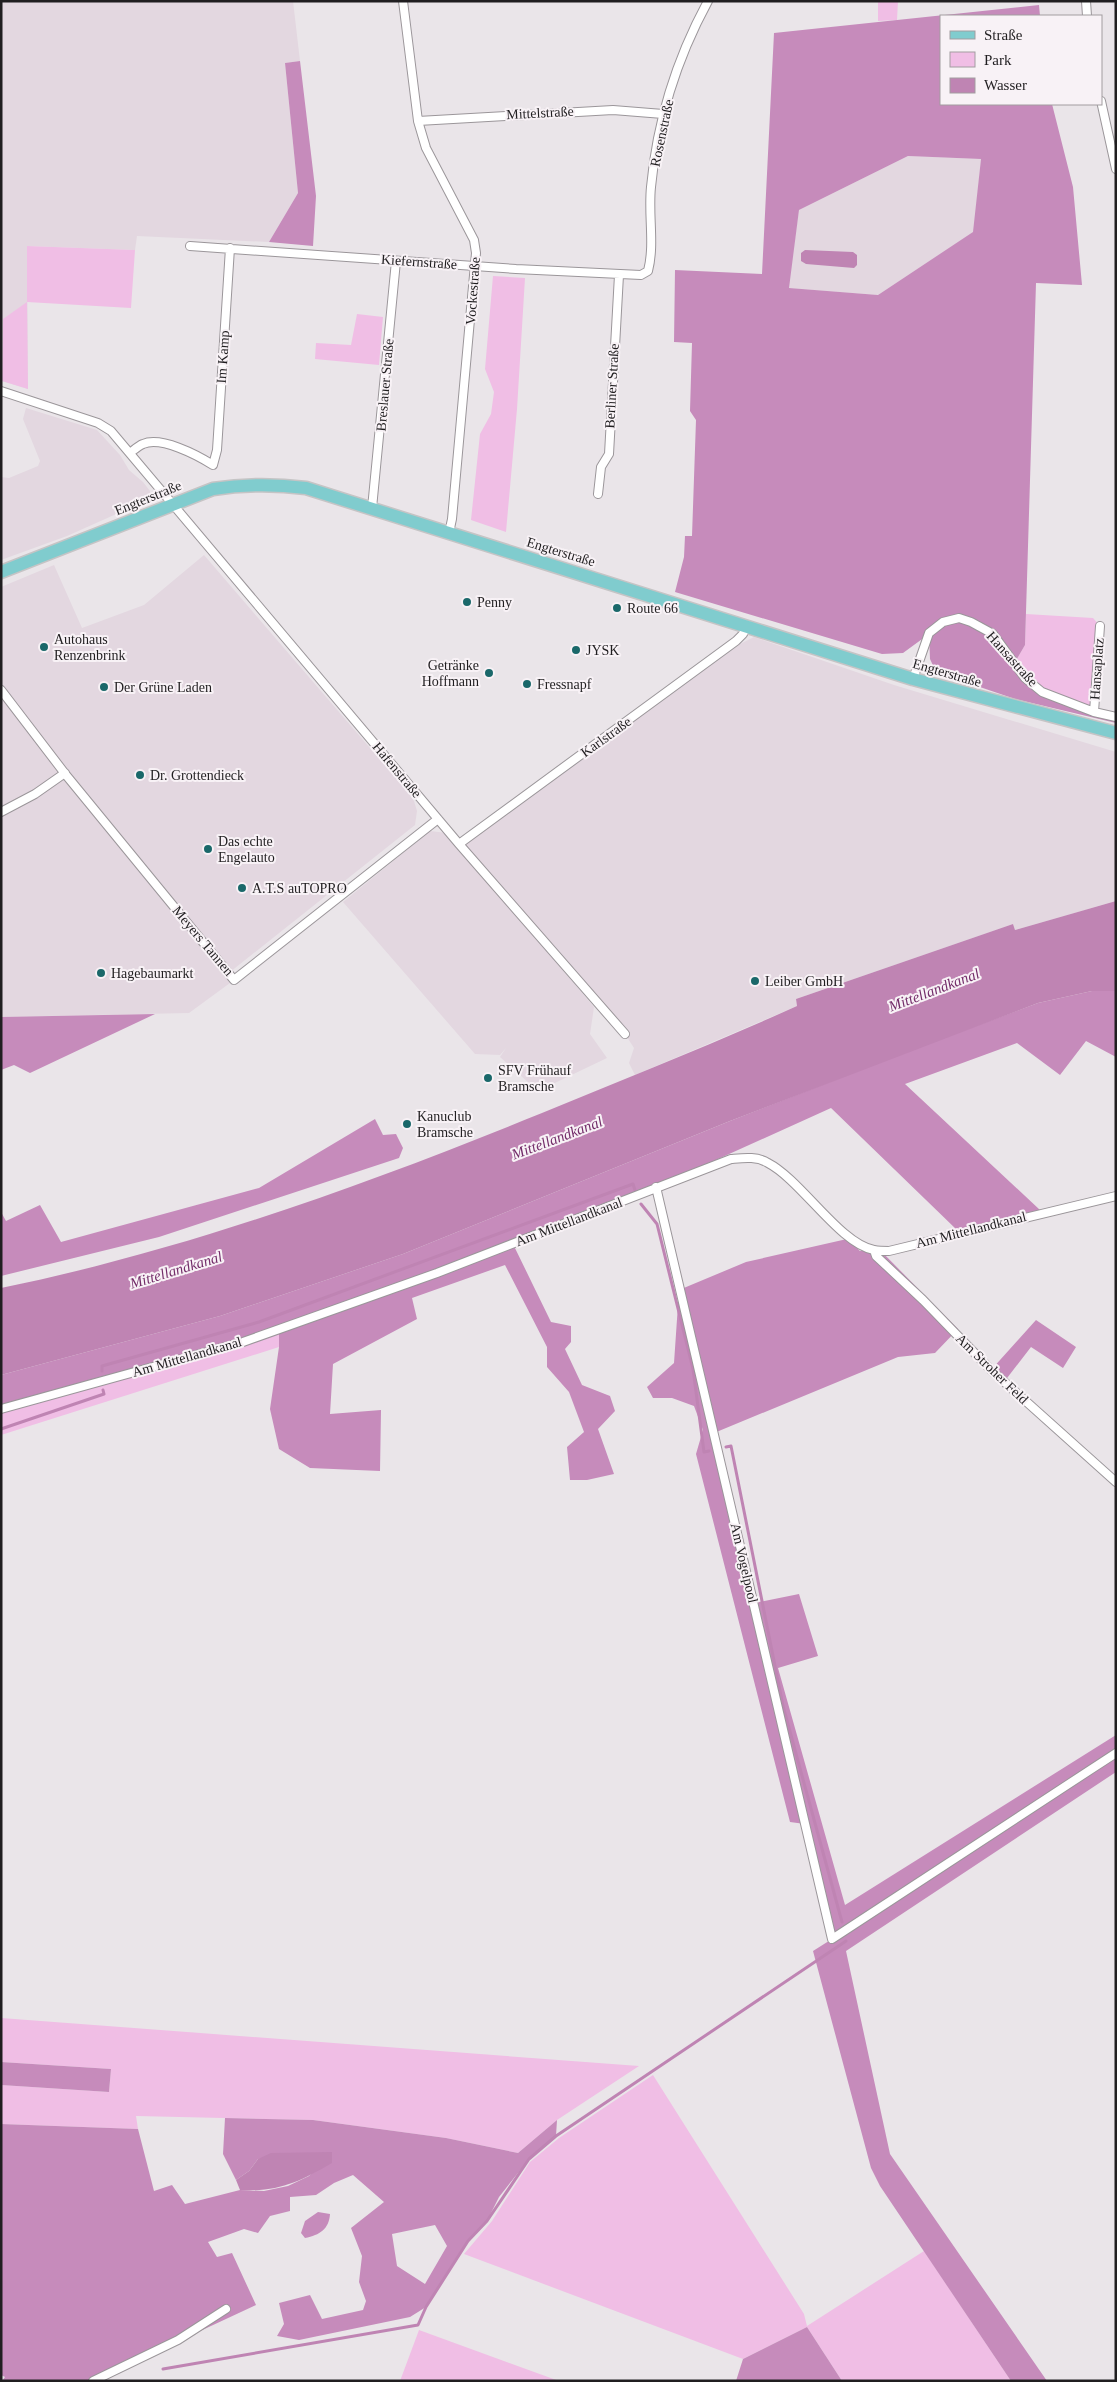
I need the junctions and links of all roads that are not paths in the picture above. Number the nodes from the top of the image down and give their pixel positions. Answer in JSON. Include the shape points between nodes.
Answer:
{"nodes":[{"id":1,"x":403,"y":1,"type":"edge"},
{"id":2,"x":708,"y":1,"type":"edge"},
{"id":3,"x":1086,"y":1,"type":"edge"},
{"id":4,"x":1087,"y":15,"type":"edge"},
{"id":5,"x":1102,"y":105,"type":"edge"},
{"id":6,"x":663,"y":114,"type":"junction"},
{"id":7,"x":418,"y":121,"type":"junction"},
{"id":8,"x":1116,"y":168,"type":"edge"},
{"id":9,"x":190,"y":246,"type":"dead end"},
{"id":10,"x":230,"y":248,"type":"junction"},
{"id":11,"x":396,"y":261,"type":"junction"},
{"id":12,"x":476,"y":266,"type":"junction"},
{"id":13,"x":648,"y":271,"type":"joint"},
{"id":14,"x":619,"y":275,"type":"junction"},
{"id":15,"x":1,"y":391,"type":"edge"},
{"id":16,"x":130,"y":452,"type":"junction"},
{"id":17,"x":598,"y":494,"type":"dead end"},
{"id":18,"x":172,"y":504,"type":"junction"},
{"id":19,"x":372,"y":508,"type":"junction"},
{"id":20,"x":449,"y":533,"type":"junction"},
{"id":21,"x":1,"y":572,"type":"edge"},
{"id":22,"x":746,"y":625,"type":"junction"},
{"id":23,"x":1100,"y":626,"type":"dead end"},
{"id":24,"x":913,"y":679,"type":"junction"},
{"id":25,"x":1,"y":690,"type":"edge"},
{"id":26,"x":1094,"y":712,"type":"junction"},
{"id":27,"x":1116,"y":717,"type":"edge"},
{"id":28,"x":1116,"y":733,"type":"edge"},
{"id":29,"x":65,"y":773,"type":"junction"},
{"id":30,"x":1,"y":812,"type":"edge"},
{"id":31,"x":438,"y":819,"type":"junction"},
{"id":32,"x":459,"y":844,"type":"junction"},
{"id":33,"x":625,"y":1034,"type":"dead end"},
{"id":34,"x":656,"y":1187,"type":"junction"},
{"id":35,"x":1116,"y":1196,"type":"edge"},
{"id":36,"x":874,"y":1250,"type":"junction"},
{"id":37,"x":1,"y":1409,"type":"edge"},
{"id":38,"x":1116,"y":1482,"type":"edge"},
{"id":39,"x":1116,"y":1753,"type":"edge"},
{"id":40,"x":226,"y":2309,"type":"dead end"},
{"id":41,"x":93,"y":2381,"type":"edge"}],
"edges":[{"from":1,"to":7,"type":"street","name":"Vockestraße"},
{"from":2,"to":6,"type":"street","name":"Rosenstraße","via":[[694,27]]},
{"from":3,"to":4,"type":"street"},
{"from":5,"to":8,"type":"street"},
{"from":6,"to":7,"type":"street","name":"Mittelstraße","via":[[613,110]]},
{"from":6,"to":13,"type":"street","name":"Rosenstraße","via":[[651,184]]},
{"from":7,"to":12,"type":"street","name":"Vockestraße","via":[[426,148],[474,240]]},
{"from":9,"to":10,"type":"street","name":"Kiefernstraße"},
{"from":10,"to":11,"type":"street","name":"Kiefernstraße"},
{"from":10,"to":16,"type":"street","name":"Im Kamp","via":[[217,450],[212,465],[196,454],[156,442]]},
{"from":11,"to":12,"type":"street","name":"Kiefernstraße"},
{"from":11,"to":19,"type":"street","name":"Breslauer Straße"},
{"from":12,"to":14,"type":"street","name":"Kiefernstraße"},
{"from":12,"to":20,"type":"street","name":"Vockestraße"},
{"from":13,"to":14,"type":"street","name":"Kiefernstraße","via":[[641,275]]},
{"from":14,"to":17,"type":"street","name":"Berliner Straße","via":[[609,454],[601,467]]},
{"from":15,"to":16,"type":"street","name":"Hafenstraße","via":[[98,422]]},
{"from":16,"to":18,"type":"street","name":"Hafenstraße"},
{"from":18,"to":19,"type":"main road","name":"Engterstraße","via":[[213,489],[266,484],[306,488]]},
{"from":18,"to":21,"type":"main road","name":"Engterstraße"},
{"from":18,"to":31,"type":"street","name":"Hafenstraße"},
{"from":19,"to":20,"type":"main road","name":"Engterstraße"},
{"from":20,"to":22,"type":"main road","name":"Engterstraße"},
{"from":22,"to":24,"type":"main road","name":"Engterstraße"},
{"from":22,"to":32,"type":"street","name":"Karlstraße","via":[[736,641]]},
{"from":23,"to":26,"type":"street","name":"Hansaplatz"},
{"from":24,"to":26,"type":"street","name":"Hansastraße","via":[[929,633],[943,622],[959,618],[993,634],[1025,678],[1042,692]]},
{"from":24,"to":28,"type":"main road","name":"Engterstraße"},
{"from":25,"to":29,"type":"street","name":"Meyers Tannen"},
{"from":26,"to":27,"type":"street","name":"Hansastraße"},
{"from":29,"to":30,"type":"street"},
{"from":29,"to":31,"type":"street","name":"Meyers Tannen","via":[[234,980]]},
{"from":31,"to":32,"type":"street","name":"Hafenstraße"},
{"from":32,"to":33,"type":"street","name":"Hafenstraße"},
{"from":34,"to":36,"type":"street","name":"Am Mittellandkanal","via":[[731,1159],[750,1158],[768,1162],[850,1238]]},
{"from":34,"to":37,"type":"street","name":"Am Mittellandkanal","via":[[437,1273],[243,1342]]},
{"from":34,"to":39,"type":"street","name":"Am Vogelpool","via":[[832,1939]]},
{"from":35,"to":36,"type":"street","name":"Am Mittellandkanal","via":[[889,1251]]},
{"from":36,"to":38,"type":"street","name":"Am Stroher Feld","via":[[876,1256],[990,1370]]},
{"from":40,"to":41,"type":"street","via":[[178,2340]]}]}
